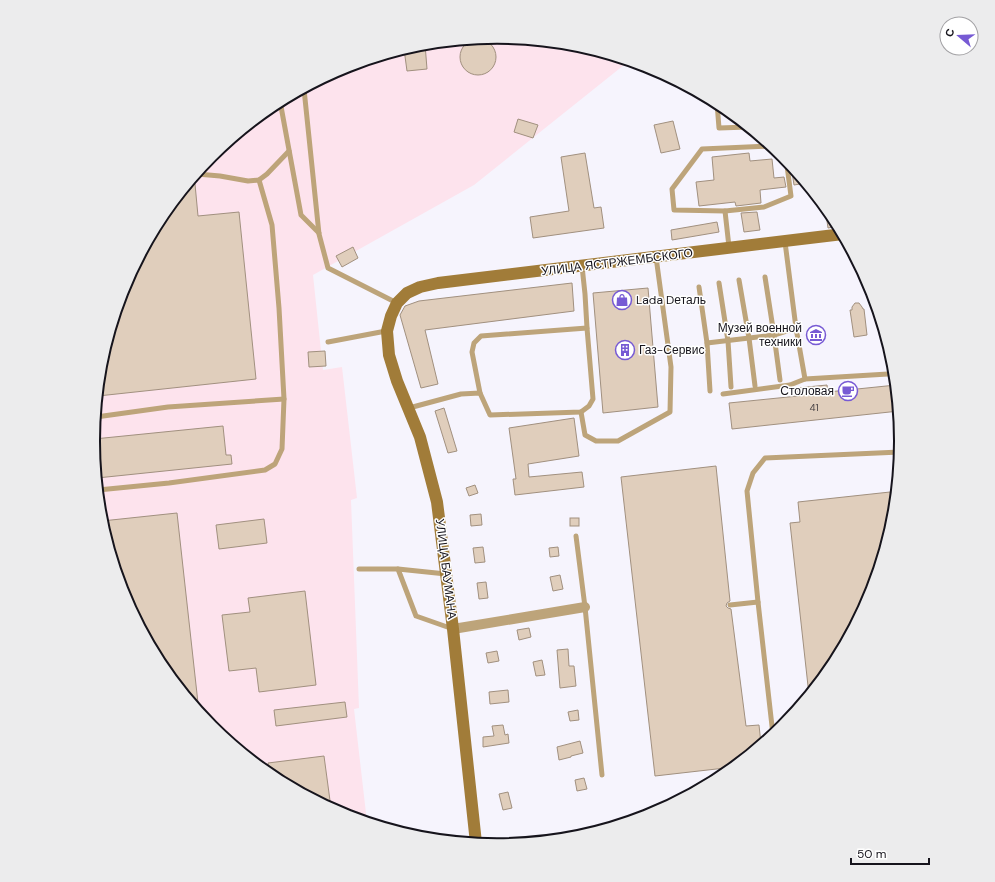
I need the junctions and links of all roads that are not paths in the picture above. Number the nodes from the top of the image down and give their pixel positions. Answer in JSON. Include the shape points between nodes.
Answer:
{"nodes":[{"id":1,"x":305,"y":94,"type":"edge"},
{"id":2,"x":281,"y":108,"type":"edge"},
{"id":3,"x":718,"y":111,"type":"edge"},
{"id":4,"x":740,"y":127,"type":"edge"},
{"id":5,"x":763,"y":146,"type":"edge"},
{"id":6,"x":289,"y":151,"type":"junction"},
{"id":7,"x":788,"y":170,"type":"edge"},
{"id":8,"x":203,"y":175,"type":"edge"},
{"id":9,"x":259,"y":180,"type":"junction"},
{"id":10,"x":725,"y":211,"type":"junction"},
{"id":11,"x":319,"y":234,"type":"junction"},
{"id":12,"x":836,"y":235,"type":"edge"},
{"id":13,"x":785,"y":242,"type":"junction"},
{"id":14,"x":730,"y":248,"type":"junction"},
{"id":15,"x":656,"y":257,"type":"junction"},
{"id":16,"x":582,"y":266,"type":"junction"},
{"id":17,"x":765,"y":277,"type":"dead end"},
{"id":18,"x":739,"y":280,"type":"dead end"},
{"id":19,"x":719,"y":283,"type":"dead end"},
{"id":20,"x":699,"y":287,"type":"dead end"},
{"id":21,"x":397,"y":303,"type":"junction"},
{"id":22,"x":587,"y":328,"type":"junction"},
{"id":23,"x":796,"y":328,"type":"junction"},
{"id":24,"x":387,"y":331,"type":"junction"},
{"id":25,"x":774,"y":335,"type":"junction"},
{"id":26,"x":749,"y":338,"type":"junction"},
{"id":27,"x":728,"y":341,"type":"junction"},
{"id":28,"x":328,"y":342,"type":"dead end"},
{"id":29,"x":707,"y":344,"type":"junction"},
{"id":30,"x":888,"y":374,"type":"dead end"},
{"id":31,"x":806,"y":379,"type":"junction"},
{"id":32,"x":780,"y":380,"type":"dead end"},
{"id":33,"x":755,"y":386,"type":"dead end"},
{"id":34,"x":730,"y":387,"type":"dead end"},
{"id":35,"x":710,"y":391,"type":"dead end"},
{"id":36,"x":480,"y":393,"type":"junction"},
{"id":37,"x":723,"y":394,"type":"dead end"},
{"id":38,"x":284,"y":399,"type":"junction"},
{"id":39,"x":408,"y":408,"type":"junction"},
{"id":40,"x":581,"y":412,"type":"junction"},
{"id":41,"x":101,"y":416,"type":"edge"},
{"id":42,"x":894,"y":452,"type":"edge"},
{"id":43,"x":104,"y":489,"type":"edge"},
{"id":44,"x":576,"y":536,"type":"dead end"},
{"id":45,"x":359,"y":569,"type":"dead end"},
{"id":46,"x":398,"y":569,"type":"junction"},
{"id":47,"x":447,"y":574,"type":"junction"},
{"id":48,"x":758,"y":602,"type":"junction"},
{"id":49,"x":730,"y":605,"type":"dead end"},
{"id":50,"x":585,"y":607,"type":"junction"},
{"id":51,"x":453,"y":629,"type":"junction"},
{"id":52,"x":772,"y":727,"type":"edge"},
{"id":53,"x":602,"y":775,"type":"dead end"},
{"id":54,"x":475,"y":837,"type":"edge"}],
"edges":[{"from":1,"to":11,"type":"lane"},
{"from":2,"to":6,"type":"lane"},
{"from":3,"to":4,"type":"lane","via":[[719,128]]},
{"from":5,"to":10,"type":"lane","via":[[702,149],[672,189],[674,210]]},
{"from":6,"to":9,"type":"lane"},
{"from":6,"to":11,"type":"lane","via":[[301,215]]},
{"from":7,"to":10,"type":"lane","via":[[791,196],[764,207]]},
{"from":8,"to":9,"type":"lane","via":[[248,181]]},
{"from":9,"to":38,"type":"lane","via":[[272,225]]},
{"from":10,"to":14,"type":"lane"},
{"from":11,"to":21,"type":"lane","via":[[328,268]]},
{"from":12,"to":13,"type":"main road","name":"УЛИЦА ЯСТРЖЕМБСКОГО"},
{"from":13,"to":14,"type":"main road","name":"УЛИЦА ЯСТРЖЕМБСКОГО"},
{"from":13,"to":23,"type":"lane"},
{"from":14,"to":15,"type":"main road","name":"УЛИЦА ЯСТРЖЕМБСКОГО"},
{"from":15,"to":16,"type":"main road","name":"УЛИЦА ЯСТРЖЕМБСКОГО"},
{"from":15,"to":40,"type":"lane","via":[[671,367],[670,412],[618,441],[596,441],[585,435]]},
{"from":16,"to":21,"type":"main road","name":"УЛИЦА ЯСТРЖЕМБСКОГО","via":[[438,283],[420,287]]},
{"from":16,"to":22,"type":"lane"},
{"from":17,"to":25,"type":"lane"},
{"from":18,"to":26,"type":"lane"},
{"from":19,"to":27,"type":"lane"},
{"from":20,"to":29,"type":"lane"},
{"from":21,"to":24,"type":"main road","name":"УЛИЦА БАУМАНА"},
{"from":22,"to":36,"type":"lane","via":[[481,336],[474,343],[472,352]]},
{"from":22,"to":40,"type":"lane","via":[[593,399]]},
{"from":23,"to":25,"type":"lane"},
{"from":23,"to":31,"type":"lane"},
{"from":24,"to":28,"type":"lane"},
{"from":24,"to":39,"type":"main road","name":"УЛИЦА БАУМАНА","via":[[389,355]]},
{"from":25,"to":26,"type":"lane"},
{"from":25,"to":32,"type":"lane"},
{"from":26,"to":27,"type":"lane"},
{"from":26,"to":33,"type":"lane"},
{"from":27,"to":29,"type":"lane"},
{"from":27,"to":34,"type":"lane"},
{"from":29,"to":35,"type":"lane"},
{"from":30,"to":31,"type":"lane"},
{"from":31,"to":37,"type":"lane","via":[[790,386]]},
{"from":36,"to":39,"type":"lane","via":[[461,394]]},
{"from":36,"to":40,"type":"lane","via":[[490,415]]},
{"from":38,"to":41,"type":"lane","via":[[168,407]]},
{"from":38,"to":43,"type":"lane","via":[[282,449],[275,464],[265,470]]},
{"from":39,"to":47,"type":"main road","name":"УЛИЦА БАУМАНА","via":[[420,437],[437,502]]},
{"from":42,"to":48,"type":"lane","via":[[765,458],[753,473],[747,491]]},
{"from":44,"to":50,"type":"lane"},
{"from":45,"to":46,"type":"lane"},
{"from":46,"to":47,"type":"lane"},
{"from":46,"to":51,"type":"lane","via":[[416,616]]},
{"from":47,"to":51,"type":"main road","name":"УЛИЦА БАУМАНА"},
{"from":48,"to":49,"type":"lane"},
{"from":48,"to":52,"type":"lane"},
{"from":50,"to":51,"type":"street"},
{"from":50,"to":53,"type":"lane"},
{"from":51,"to":54,"type":"main road","name":"УЛИЦА БАУМАНА"}]}
